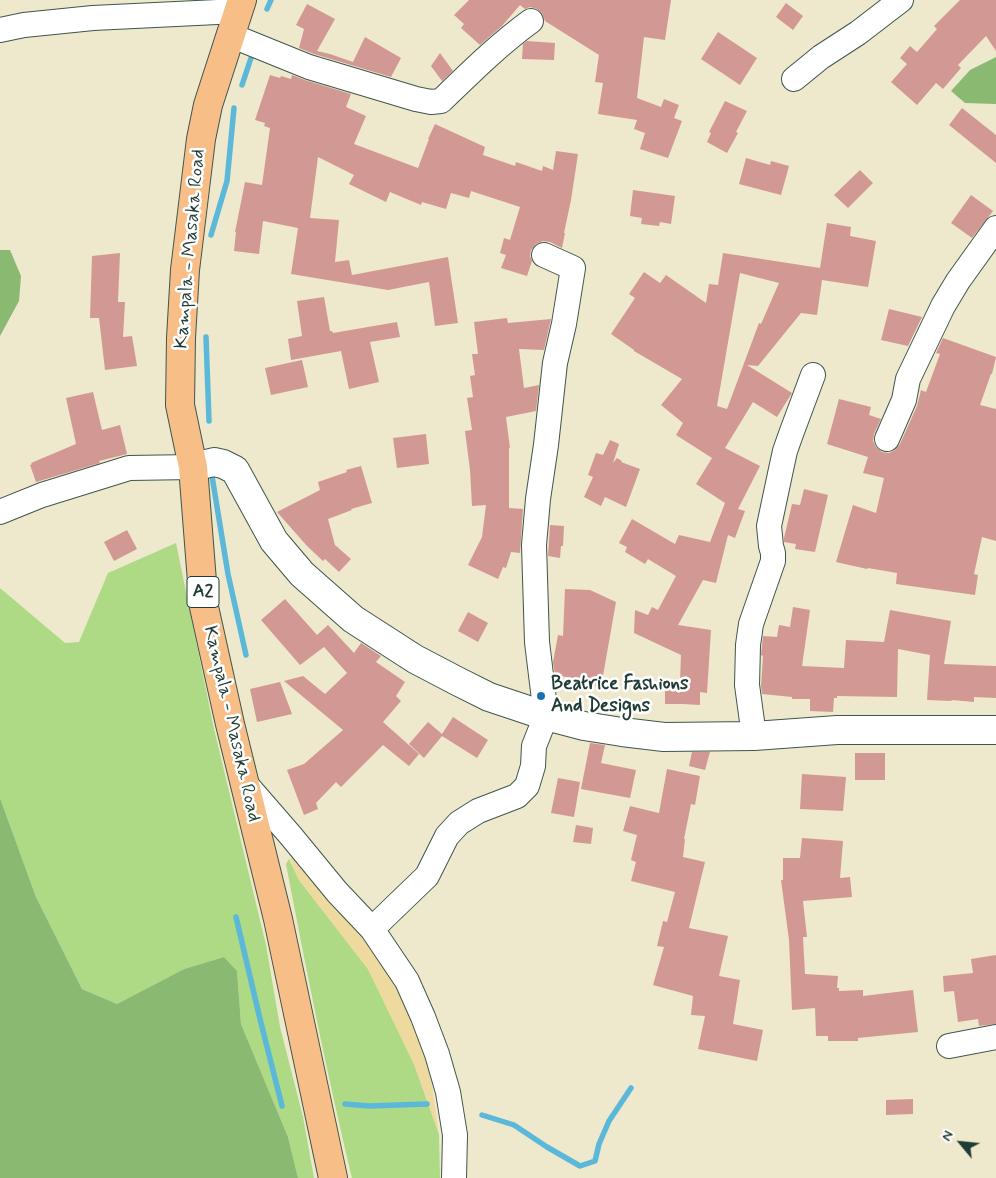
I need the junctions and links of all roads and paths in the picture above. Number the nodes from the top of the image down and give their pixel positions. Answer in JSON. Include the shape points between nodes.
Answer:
{"nodes":[{"id":1,"x":901,"y":0,"type":"edge"},
{"id":2,"x":236,"y":15,"type":"edge"},
{"id":3,"x":530,"y":22,"type":"dead end"},
{"id":4,"x":0,"y":30,"type":"edge"},
{"id":5,"x":794,"y":79,"type":"dead end"},
{"id":6,"x":996,"y":228,"type":"edge"},
{"id":7,"x":544,"y":255,"type":"dead end"},
{"id":8,"x":812,"y":375,"type":"dead end"},
{"id":9,"x":887,"y":439,"type":"dead end"},
{"id":10,"x":193,"y":466,"type":"junction"},
{"id":11,"x":0,"y":512,"type":"edge"},
{"id":12,"x":546,"y":716,"type":"junction"},
{"id":13,"x":996,"y":730,"type":"edge"},
{"id":14,"x":754,"y":736,"type":"junction"},
{"id":15,"x":244,"y":783,"type":"junction"},
{"id":16,"x":372,"y":929,"type":"junction"},
{"id":17,"x":996,"y":1037,"type":"edge"},
{"id":18,"x":950,"y":1046,"type":"dead end"},
{"id":19,"x":333,"y":1178,"type":"edge"},
{"id":20,"x":454,"y":1178,"type":"edge"}],
"edges":[{"from":1,"to":5,"type":"street"},
{"from":2,"to":3,"type":"street","via":[[309,67],[431,102],[441,101],[511,35]]},
{"from":2,"to":4,"type":"street","via":[[93,18],[24,24]]},
{"from":2,"to":10,"type":"main road","name":"Kampala - Masaka Road","number":"A2","via":[[208,105],[185,270],[180,405]]},
{"from":6,"to":9,"type":"street","via":[[943,306],[908,380],[904,400]]},
{"from":7,"to":12,"type":"street","via":[[573,268],[555,363],[534,545],[538,642]]},
{"from":8,"to":14,"type":"street","via":[[785,451],[769,526],[773,561],[749,634],[747,685]]},
{"from":10,"to":11,"type":"street","via":[[129,468],[42,495]]},
{"from":10,"to":12,"type":"street","via":[[214,462],[235,470],[274,541],[302,574],[353,619],[456,681],[489,697]]},
{"from":10,"to":15,"type":"main road","name":"Kampala - Masaka Road","number":"A2","via":[[204,607]]},
{"from":12,"to":14,"type":"street","via":[[584,726],[664,737]]},
{"from":12,"to":16,"type":"street","via":[[534,746],[534,766],[528,786],[517,796],[478,811],[459,823],[446,836],[427,876]]},
{"from":13,"to":14,"type":"street","via":[[837,730]]},
{"from":15,"to":16,"type":"street"},
{"from":15,"to":19,"type":"main road","name":"Kampala - Masaka Road","number":"A2","via":[[278,919]]},
{"from":16,"to":20,"type":"street","via":[[407,981],[437,1054],[455,1135]]},
{"from":17,"to":18,"type":"street"}]}
